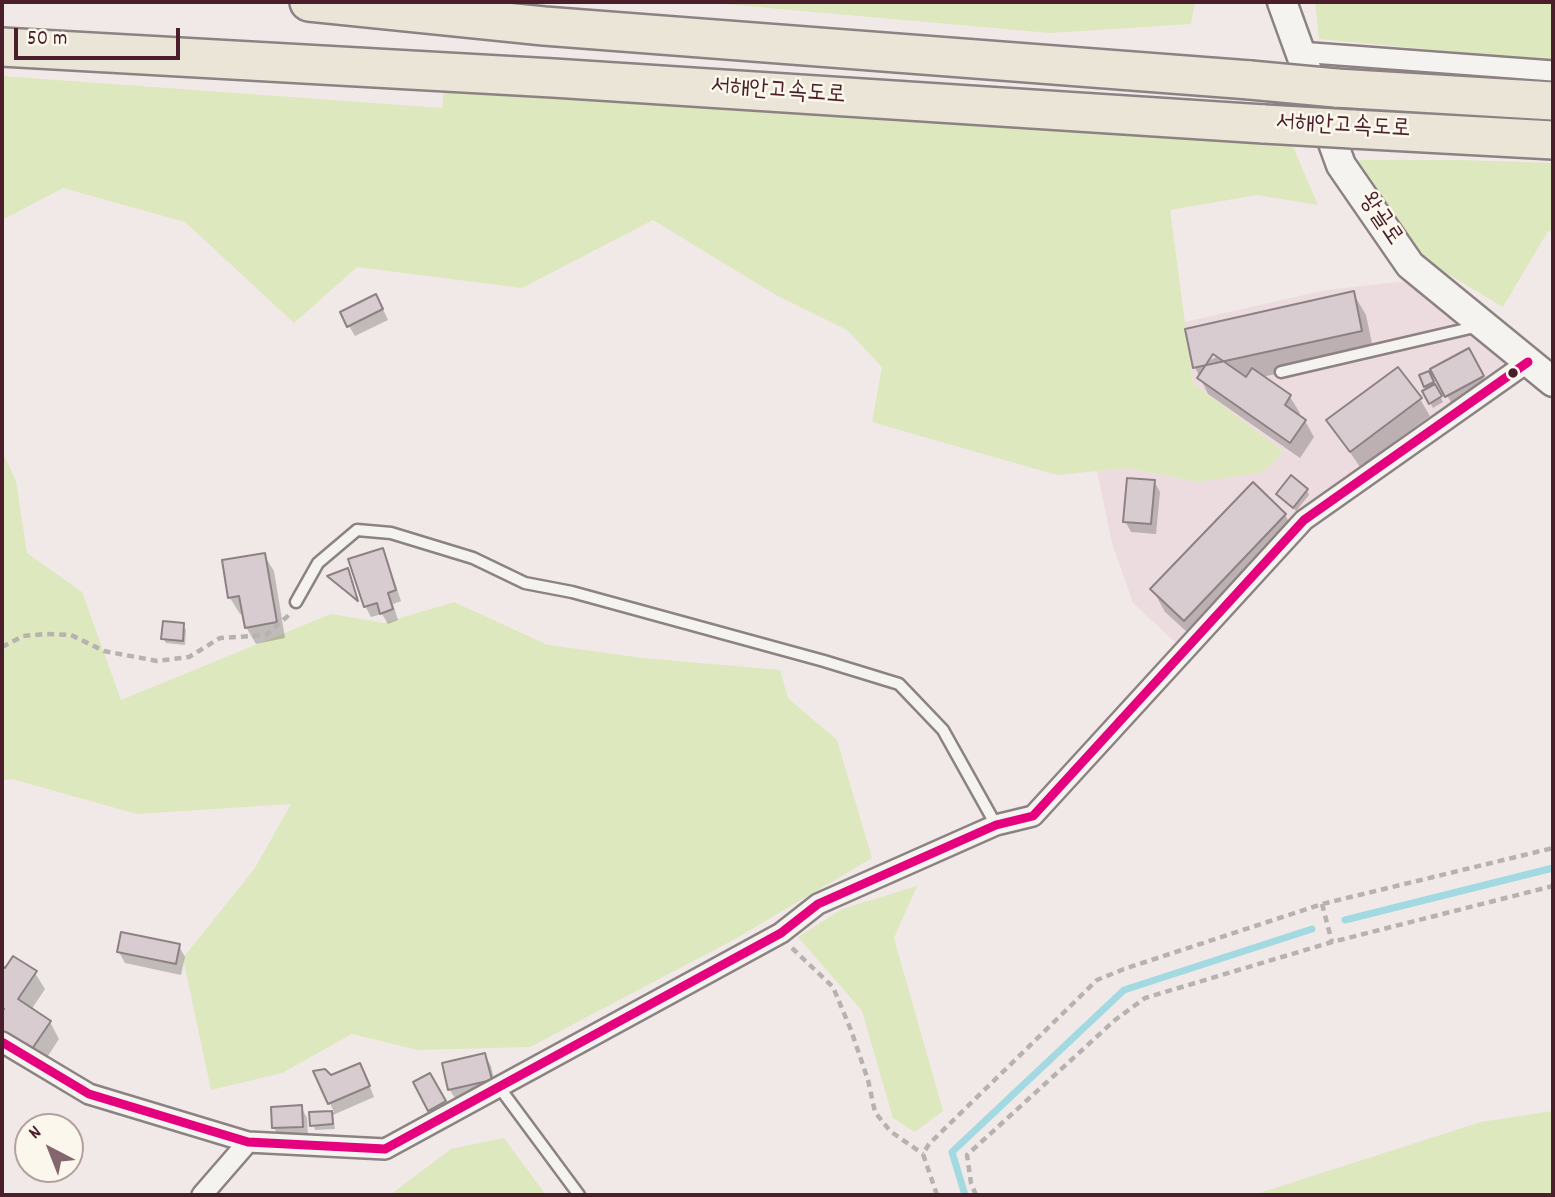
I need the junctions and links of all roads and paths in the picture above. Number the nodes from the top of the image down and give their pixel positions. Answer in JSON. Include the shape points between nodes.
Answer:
{"nodes":[{"id":1,"x":309,"y":2,"type":"edge"},
{"id":2,"x":1282,"y":2,"type":"edge"},
{"id":3,"x":2,"y":47,"type":"edge"},
{"id":4,"x":1300,"y":52,"type":"junction"},
{"id":5,"x":1553,"y":71,"type":"edge"},
{"id":6,"x":1553,"y":101,"type":"edge"},
{"id":7,"x":1553,"y":140,"type":"edge"},
{"id":8,"x":1483,"y":325,"type":"junction"},
{"id":9,"x":1281,"y":372,"type":"dead end"},
{"id":10,"x":1546,"y":375,"type":"edge"},
{"id":11,"x":296,"y":602,"type":"joint"},
{"id":12,"x":2,"y":647,"type":"edge"},
{"id":13,"x":996,"y":825,"type":"junction"},
{"id":14,"x":1553,"y":848,"type":"edge"},
{"id":15,"x":1553,"y":886,"type":"edge"},
{"id":16,"x":1322,"y":904,"type":"junction"},
{"id":17,"x":782,"y":933,"type":"junction"},
{"id":18,"x":1332,"y":942,"type":"junction"},
{"id":19,"x":2,"y":1042,"type":"edge"},
{"id":20,"x":499,"y":1087,"type":"junction"},
{"id":21,"x":248,"y":1142,"type":"junction"},
{"id":22,"x":923,"y":1154,"type":"junction"},
{"id":23,"x":202,"y":1195,"type":"edge"},
{"id":24,"x":579,"y":1195,"type":"edge"},
{"id":25,"x":937,"y":1195,"type":"edge"},
{"id":26,"x":976,"y":1195,"type":"edge"}],
"edges":[{"from":1,"to":6,"type":"highway","name":"서해안고속도로","bridge":true,"via":[[544,26]]},
{"from":2,"to":4,"type":"main road","name":"왕골로"},
{"from":3,"to":7,"type":"highway","name":"서해안고속도로","bridge":true},
{"from":4,"to":5,"type":"street"},
{"from":4,"to":8,"type":"main road","name":"왕골로","via":[[1341,165],[1410,265]]},
{"from":8,"to":9,"type":"lane"},
{"from":8,"to":10,"type":"main road","name":"왕골로"},
{"from":10,"to":13,"type":"street","via":[[1304,520],[1032,816]]},
{"from":11,"to":12,"type":"path","via":[[292,612],[266,635],[220,638],[189,657],[157,661],[104,652],[71,635],[23,636]]},
{"from":11,"to":13,"type":"lane","via":[[318,563],[357,530],[391,533],[473,558],[525,583],[899,684],[943,730]]},
{"from":13,"to":17,"type":"street","via":[[818,904]]},
{"from":14,"to":16,"type":"path"},
{"from":15,"to":18,"type":"path"},
{"from":16,"to":18,"type":"path"},
{"from":16,"to":22,"type":"path","via":[[1097,980]]},
{"from":17,"to":20,"type":"street"},
{"from":17,"to":22,"type":"path","via":[[794,951],[833,987],[868,1080],[875,1112],[890,1131]]},
{"from":18,"to":26,"type":"path","via":[[1145,998],[967,1155]]},
{"from":19,"to":21,"type":"street","via":[[89,1094]]},
{"from":20,"to":21,"type":"street","via":[[385,1149]]},
{"from":20,"to":24,"type":"lane"},
{"from":21,"to":23,"type":"street"},
{"from":22,"to":25,"type":"path"}]}
